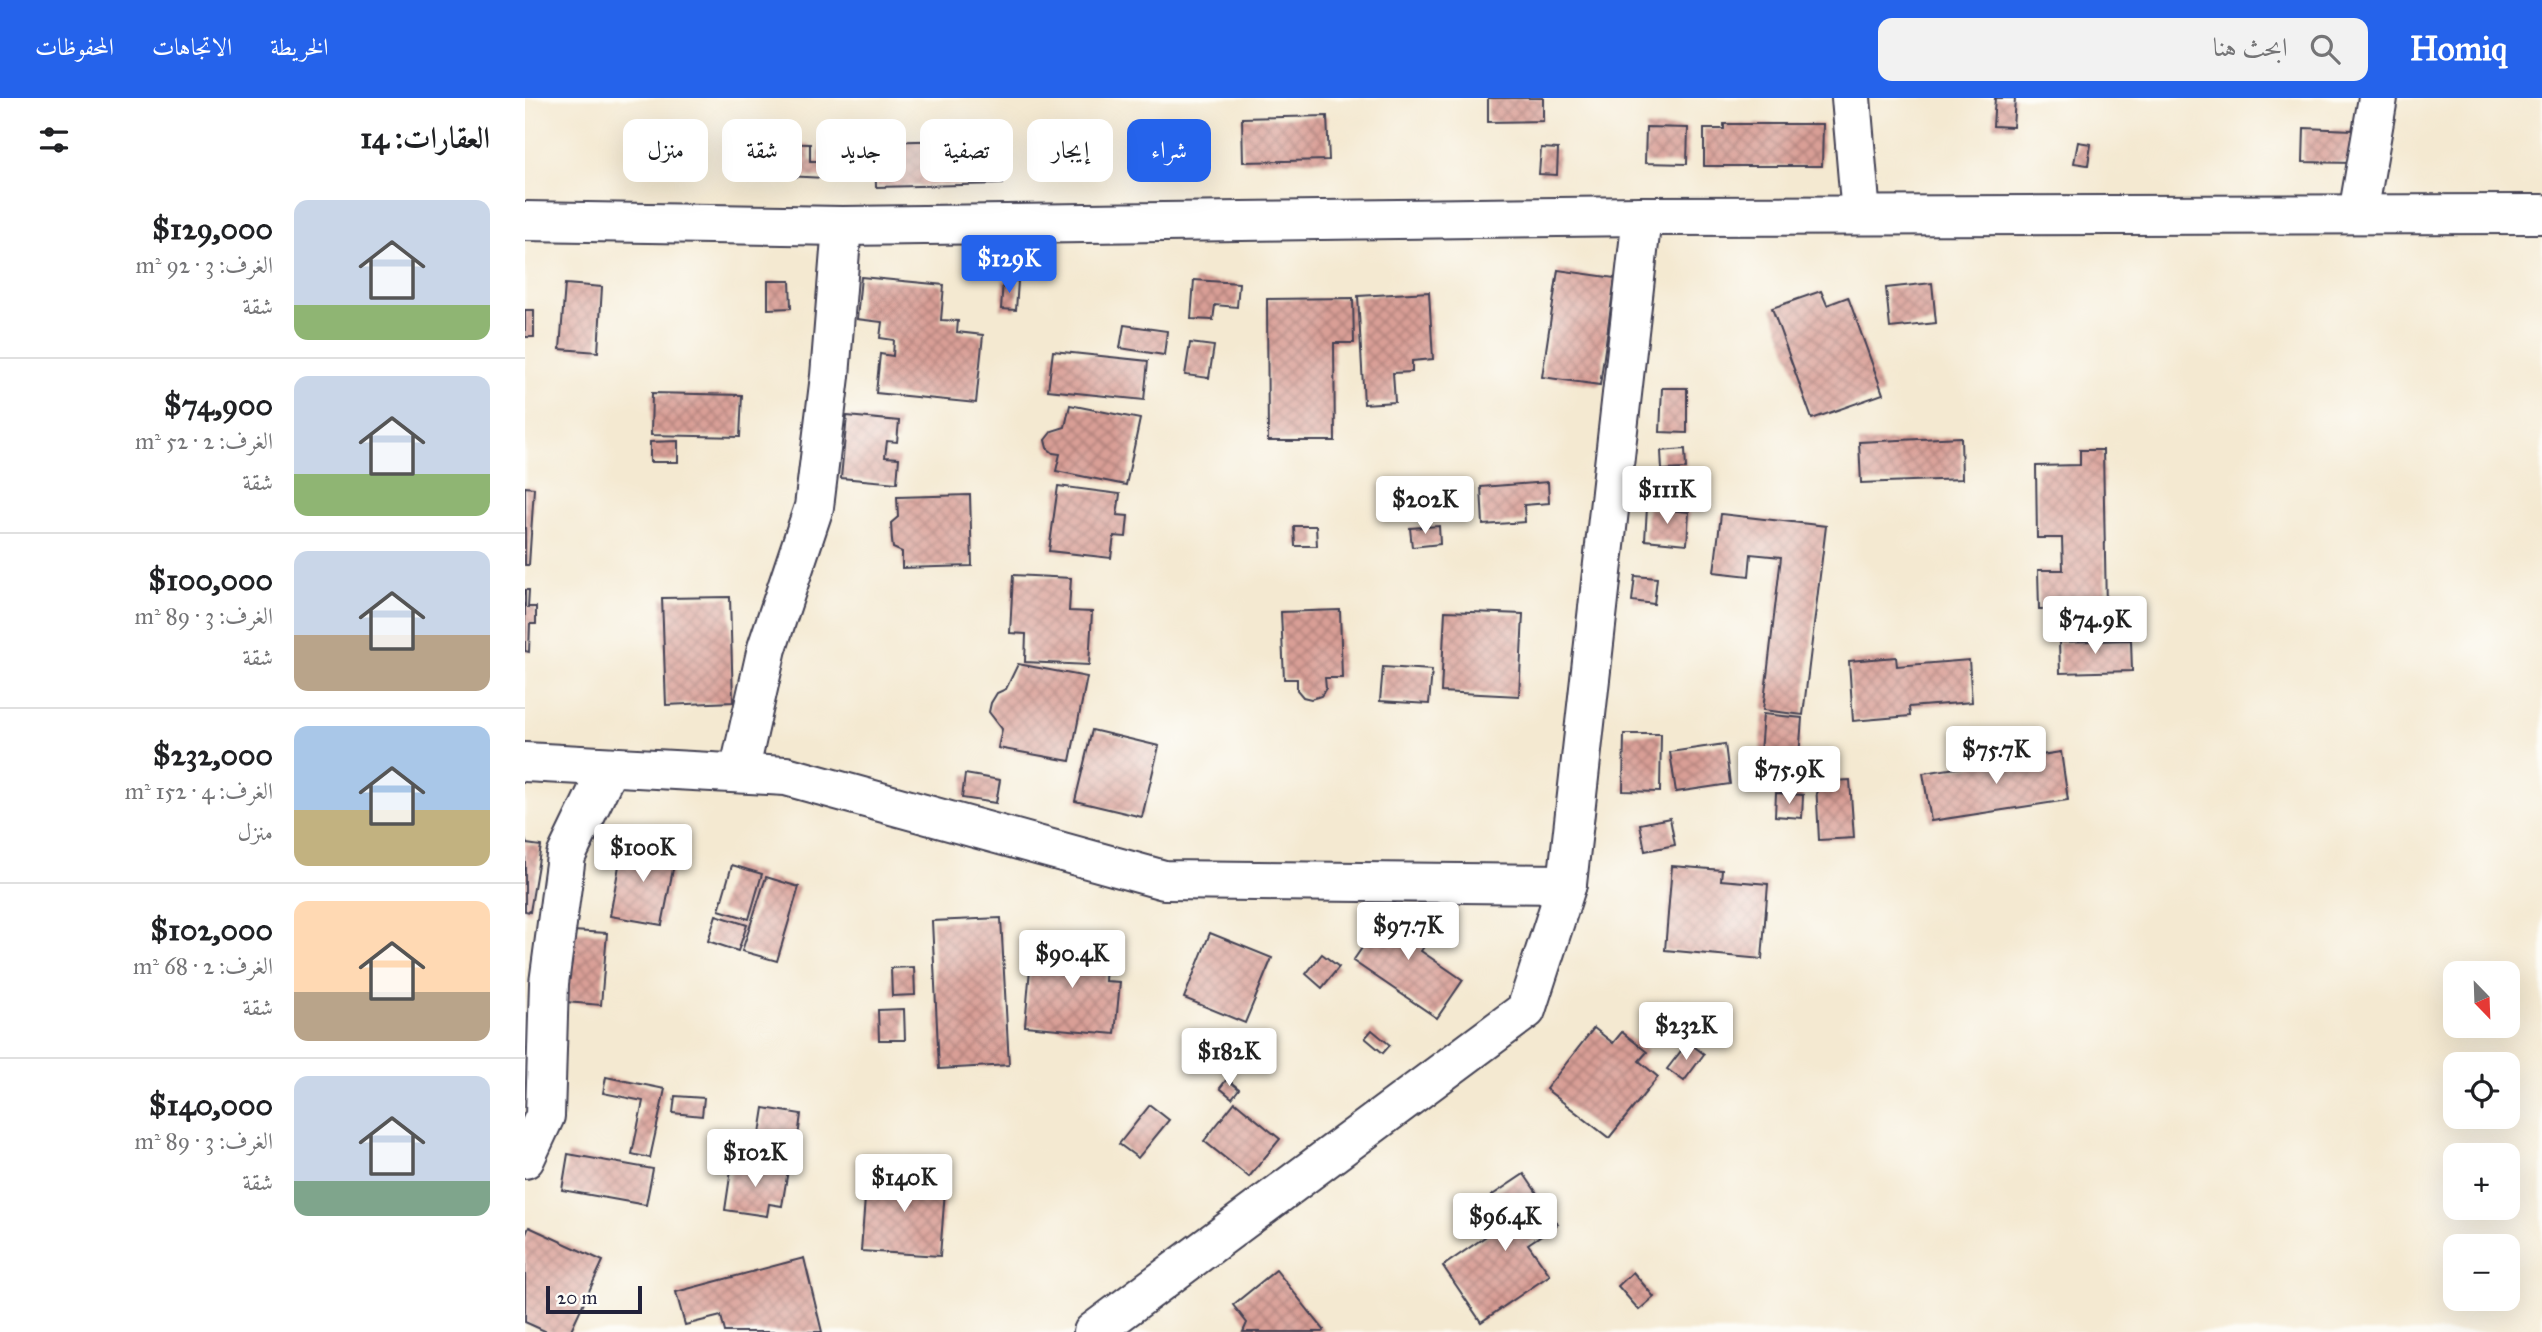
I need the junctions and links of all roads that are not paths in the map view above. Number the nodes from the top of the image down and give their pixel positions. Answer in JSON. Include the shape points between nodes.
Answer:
{"nodes":[{"id":1,"x":1851,"y":98,"type":"edge"},
{"id":2,"x":2378,"y":98,"type":"edge"},
{"id":3,"x":2358,"y":214,"type":"junction"},
{"id":4,"x":2542,"y":214,"type":"edge"},
{"id":5,"x":1861,"y":215,"type":"junction"},
{"id":6,"x":1642,"y":216,"type":"junction"},
{"id":7,"x":525,"y":221,"type":"edge"},
{"id":8,"x":842,"y":226,"type":"junction"},
{"id":9,"x":525,"y":762,"type":"edge"},
{"id":10,"x":609,"y":766,"type":"junction"},
{"id":11,"x":739,"y":773,"type":"junction"},
{"id":12,"x":1567,"y":884,"type":"junction"},
{"id":13,"x":525,"y":1159,"type":"edge"},
{"id":14,"x":1093,"y":1332,"type":"edge"}],
"edges":[{"from":1,"to":5,"type":"main road"},
{"from":2,"to":3,"type":"main road"},
{"from":3,"to":4,"type":"main road"},
{"from":3,"to":5,"type":"main road"},
{"from":5,"to":6,"type":"main road"},
{"from":6,"to":8,"type":"main road"},
{"from":6,"to":12,"type":"main road"},
{"from":7,"to":8,"type":"main road"},
{"from":8,"to":11,"type":"main road","via":[[814,508],[767,648]]},
{"from":9,"to":10,"type":"main road"},
{"from":10,"to":11,"type":"main road"},
{"from":10,"to":13,"type":"main road","via":[[566,856],[549,983],[545,1116]]},
{"from":11,"to":12,"type":"main road","via":[[786,776],[1164,880]]},
{"from":12,"to":14,"type":"main road","via":[[1526,1010]]}]}
